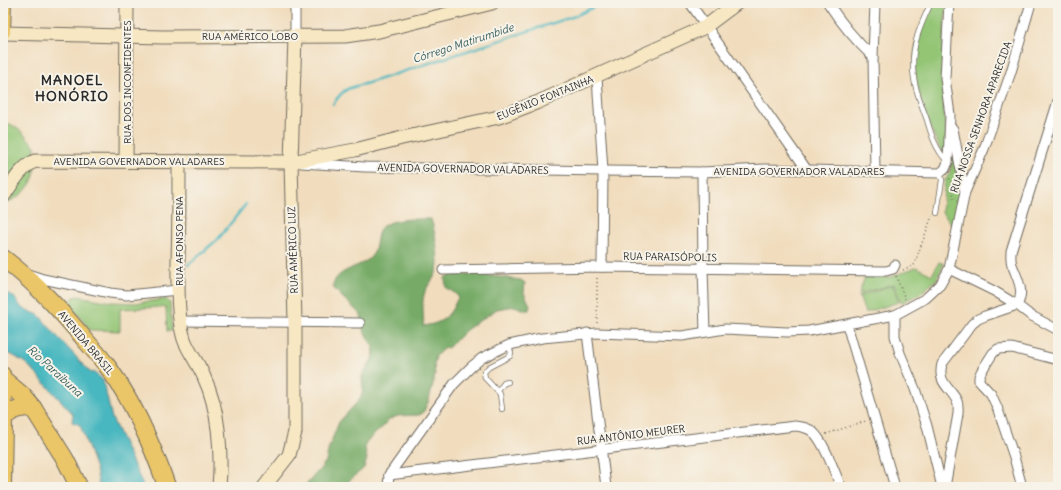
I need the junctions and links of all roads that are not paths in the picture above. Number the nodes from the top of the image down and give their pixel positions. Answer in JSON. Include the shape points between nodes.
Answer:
{"nodes":[{"id":1,"x":4,"y":3,"type":"edge"},
{"id":2,"x":127,"y":3,"type":"edge"},
{"id":3,"x":295,"y":3,"type":"edge"},
{"id":4,"x":492,"y":3,"type":"edge"},
{"id":5,"x":690,"y":3,"type":"edge"},
{"id":6,"x":736,"y":3,"type":"edge"},
{"id":7,"x":828,"y":3,"type":"edge"},
{"id":8,"x":875,"y":3,"type":"edge"},
{"id":9,"x":931,"y":3,"type":"edge"},
{"id":10,"x":949,"y":3,"type":"edge"},
{"id":11,"x":1031,"y":3,"type":"edge"},
{"id":12,"x":706,"y":27,"type":"junction"},
{"id":13,"x":3,"y":32,"type":"edge"},
{"id":14,"x":127,"y":36,"type":"junction"},
{"id":15,"x":295,"y":36,"type":"junction"},
{"id":16,"x":873,"y":57,"type":"junction"},
{"id":17,"x":597,"y":77,"type":"junction"},
{"id":18,"x":1058,"y":101,"type":"edge"},
{"id":19,"x":950,"y":115,"type":"junction"},
{"id":20,"x":126,"y":161,"type":"junction"},
{"id":21,"x":179,"y":161,"type":"junction"},
{"id":22,"x":291,"y":162,"type":"junction"},
{"id":23,"x":948,"y":162,"type":"junction"},
{"id":24,"x":807,"y":170,"type":"junction"},
{"id":25,"x":603,"y":171,"type":"junction"},
{"id":26,"x":875,"y":171,"type":"junction"},
{"id":27,"x":702,"y":172,"type":"junction"},
{"id":28,"x":941,"y":177,"type":"junction"},
{"id":29,"x":965,"y":192,"type":"junction"},
{"id":30,"x":3,"y":197,"type":"edge"},
{"id":31,"x":937,"y":213,"type":"road end"},
{"id":32,"x":3,"y":258,"type":"edge"},
{"id":33,"x":600,"y":267,"type":"junction"},
{"id":34,"x":703,"y":268,"type":"junction"},
{"id":35,"x":443,"y":270,"type":"dead end"},
{"id":36,"x":897,"y":270,"type":"road end"},
{"id":37,"x":949,"y":270,"type":"junction"},
{"id":38,"x":22,"y":272,"type":"junction"},
{"id":39,"x":178,"y":290,"type":"junction"},
{"id":40,"x":1017,"y":305,"type":"junction"},
{"id":41,"x":895,"y":314,"type":"junction"},
{"id":42,"x":181,"y":321,"type":"junction"},
{"id":43,"x":296,"y":323,"type":"junction"},
{"id":44,"x":360,"y":323,"type":"dead end"},
{"id":45,"x":847,"y":325,"type":"junction"},
{"id":46,"x":1058,"y":330,"type":"edge"},
{"id":47,"x":705,"y":332,"type":"junction"},
{"id":48,"x":587,"y":333,"type":"junction"},
{"id":49,"x":510,"y":345,"type":"junction"},
{"id":50,"x":1058,"y":360,"type":"edge"},
{"id":51,"x":3,"y":374,"type":"edge"},
{"id":52,"x":3,"y":380,"type":"edge"},
{"id":53,"x":508,"y":382,"type":"dead end"},
{"id":54,"x":498,"y":391,"type":"junction"},
{"id":55,"x":33,"y":408,"type":"junction"},
{"id":56,"x":502,"y":409,"type":"dead end"},
{"id":57,"x":5,"y":416,"type":"junction"},
{"id":58,"x":600,"y":449,"type":"junction"},
{"id":59,"x":389,"y":475,"type":"junction"},
{"id":60,"x":4,"y":487,"type":"edge"},
{"id":61,"x":79,"y":487,"type":"edge"},
{"id":62,"x":168,"y":487,"type":"edge"},
{"id":63,"x":219,"y":487,"type":"edge"},
{"id":64,"x":264,"y":487,"type":"edge"},
{"id":65,"x":388,"y":487,"type":"edge"},
{"id":66,"x":606,"y":487,"type":"edge"},
{"id":67,"x":841,"y":487,"type":"edge"},
{"id":68,"x":895,"y":487,"type":"edge"},
{"id":69,"x":943,"y":487,"type":"edge"},
{"id":70,"x":1022,"y":487,"type":"edge"}],
"edges":[{"from":1,"to":13,"type":"main road"},
{"from":2,"to":14,"type":"main road","name":"RUA DOS INCONFIDENTES"},
{"from":3,"to":15,"type":"street","name":"RUA AMÉRICO LUZ"},
{"from":4,"to":15,"type":"main road","name":"RUA AMÉRICO LOBO","via":[[379,32],[345,36]]},
{"from":5,"to":12,"type":"street"},
{"from":6,"to":12,"type":"main road","name":"EUGÊNIO FONTAINHA"},
{"from":7,"to":16,"type":"street","via":[[857,43]]},
{"from":8,"to":16,"type":"street"},
{"from":9,"to":23,"type":"lane","via":[[920,25],[912,68],[917,93],[932,137]]},
{"from":10,"to":19,"type":"street","via":[[945,78]]},
{"from":11,"to":29,"type":"street","name":"RUA NOSSA SENHORA APARECIDA","via":[[1011,72],[984,149]]},
{"from":12,"to":17,"type":"main road","name":"EUGÊNIO FONTAINHA"},
{"from":12,"to":24,"type":"street"},
{"from":13,"to":14,"type":"main road","name":"RUA AMÉRICO LOBO"},
{"from":14,"to":15,"type":"main road","name":"RUA AMÉRICO LOBO"},
{"from":14,"to":20,"type":"main road","name":"RUA DOS INCONFIDENTES"},
{"from":15,"to":22,"type":"main road","name":"RUA AMÉRICO LUZ"},
{"from":16,"to":26,"type":"street"},
{"from":17,"to":22,"type":"main road","name":"EUGÊNIO FONTAINHA","via":[[499,117],[356,150]]},
{"from":17,"to":25,"type":"street"},
{"from":18,"to":40,"type":"street","via":[[1011,251],[1012,267],[1021,288]]},
{"from":19,"to":23,"type":"street"},
{"from":19,"to":29,"type":"street"},
{"from":20,"to":21,"type":"main road","name":"AVENIDA GOVERNADOR VALADARES"},
{"from":20,"to":30,"type":"main road","name":"AVENIDA GOVERNADOR VALADARES","via":[[35,161],[20,172]]},
{"from":21,"to":22,"type":"main road","name":"AVENIDA GOVERNADOR VALADARES"},
{"from":21,"to":39,"type":"main road","name":"RUA AFONSO PENA"},
{"from":22,"to":25,"type":"street","name":"AVENIDA GOVERNADOR VALADARES","via":[[365,168]]},
{"from":22,"to":43,"type":"main road","name":"RUA AMÉRICO LUZ"},
{"from":23,"to":28,"type":"street"},
{"from":24,"to":26,"type":"street","name":"AVENIDA GOVERNADOR VALADARES"},
{"from":24,"to":27,"type":"street","name":"AVENIDA GOVERNADOR VALADARES"},
{"from":25,"to":27,"type":"street","name":"AVENIDA GOVERNADOR VALADARES"},
{"from":25,"to":33,"type":"street"},
{"from":26,"to":28,"type":"street","name":"AVENIDA GOVERNADOR VALADARES"},
{"from":27,"to":34,"type":"street"},
{"from":28,"to":31,"type":"lane"},
{"from":29,"to":37,"type":"street","name":"RUA NOSSA SENHORA APARECIDA"},
{"from":32,"to":38,"type":"highway","name":"AVENIDA BRASIL"},
{"from":33,"to":34,"type":"street","name":"RUA PARAISÓPOLIS"},
{"from":33,"to":35,"type":"street","name":"RUA PARAISÓPOLIS"},
{"from":34,"to":36,"type":"street","name":"RUA PARAISÓPOLIS"},
{"from":34,"to":47,"type":"street"},
{"from":37,"to":40,"type":"street","via":[[976,281]]},
{"from":37,"to":41,"type":"street","name":"RUA NOSSA SENHORA APARECIDA","via":[[940,285],[926,298]]},
{"from":38,"to":39,"type":"street","via":[[43,279],[127,295]]},
{"from":38,"to":62,"type":"highway","name":"AVENIDA BRASIL","via":[[110,369],[155,453]]},
{"from":39,"to":42,"type":"main road","name":"RUA AFONSO PENA"},
{"from":40,"to":46,"type":"street"},
{"from":40,"to":69,"type":"street","via":[[978,319],[942,364],[941,378],[958,406]]},
{"from":41,"to":45,"type":"street","name":"RUA NOSSA SENHORA APARECIDA"},
{"from":41,"to":69,"type":"street","via":[[895,336],[927,426]]},
{"from":42,"to":43,"type":"street"},
{"from":42,"to":63,"type":"main road","name":"RUA AFONSO PENA","via":[[184,340],[211,396],[217,425]]},
{"from":43,"to":44,"type":"street"},
{"from":43,"to":64,"type":"main road","name":"RUA AMÉRICO LUZ","via":[[295,432],[289,455]]},
{"from":45,"to":47,"type":"street","name":"RUA NOSSA SENHORA APARECIDA","via":[[809,331],[725,329]]},
{"from":45,"to":68,"type":"street"},
{"from":47,"to":48,"type":"street","name":"RUA NOSSA SENHORA APARECIDA","via":[[682,336]]},
{"from":48,"to":49,"type":"street","name":"RUA NOSSA SENHORA APARECIDA"},
{"from":48,"to":58,"type":"street"},
{"from":49,"to":54,"type":"lane","via":[[509,357],[484,372],[485,378]]},
{"from":49,"to":59,"type":"street","name":"RUA NOSSA SENHORA APARECIDA","via":[[482,358],[454,384]]},
{"from":50,"to":70,"type":"street","via":[[1012,348],[998,349],[979,377],[979,381],[991,394],[997,407]]},
{"from":51,"to":52,"type":"main road"},
{"from":52,"to":55,"type":"highway"},
{"from":52,"to":57,"type":"main road"},
{"from":53,"to":54,"type":"lane"},
{"from":54,"to":56,"type":"lane"},
{"from":55,"to":57,"type":"highway","via":[[22,407]]},
{"from":55,"to":61,"type":"highway"},
{"from":57,"to":60,"type":"main road"},
{"from":58,"to":59,"type":"street","name":"RUA ANTÔNIO MEURER"},
{"from":58,"to":66,"type":"street"},
{"from":58,"to":67,"type":"street","name":"RUA ANTÔNIO MEURER","via":[[804,427],[818,437]]},
{"from":59,"to":65,"type":"street"}]}
